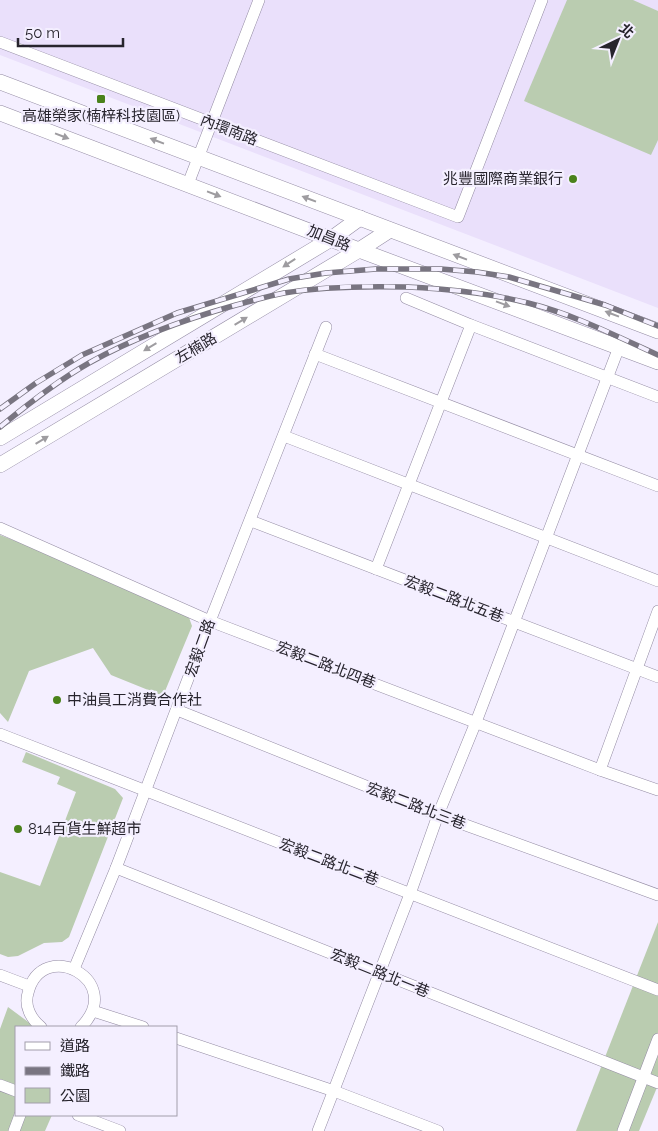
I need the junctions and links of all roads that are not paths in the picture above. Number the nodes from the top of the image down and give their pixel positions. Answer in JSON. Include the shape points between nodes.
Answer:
{"nodes":[{"id":1,"x":259,"y":0,"type":"edge"},
{"id":2,"x":542,"y":0,"type":"edge"},
{"id":3,"x":0,"y":42,"type":"edge"},
{"id":4,"x":0,"y":82,"type":"edge"},
{"id":5,"x":0,"y":113,"type":"edge"},
{"id":6,"x":211,"y":123,"type":"junction"},
{"id":7,"x":198,"y":157,"type":"junction"},
{"id":8,"x":188,"y":184,"type":"junction"},
{"id":9,"x":360,"y":218,"type":"junction"},
{"id":10,"x":390,"y":230,"type":"junction"},
{"id":11,"x":331,"y":239,"type":"junction"},
{"id":12,"x":359,"y":250,"type":"junction"},
{"id":13,"x":406,"y":298,"type":"dead end"},
{"id":14,"x":472,"y":325,"type":"junction"},
{"id":15,"x":326,"y":327,"type":"dead end"},
{"id":16,"x":658,"y":332,"type":"edge"},
{"id":17,"x":619,"y":348,"type":"junction"},
{"id":18,"x":315,"y":354,"type":"junction"},
{"id":19,"x":658,"y":362,"type":"edge"},
{"id":20,"x":608,"y":378,"type":"junction"},
{"id":21,"x":658,"y":397,"type":"edge"},
{"id":22,"x":441,"y":403,"type":"junction"},
{"id":23,"x":284,"y":436,"type":"junction"},
{"id":24,"x":0,"y":438,"type":"edge"},
{"id":25,"x":578,"y":455,"type":"junction"},
{"id":26,"x":0,"y":465,"type":"edge"},
{"id":27,"x":409,"y":484,"type":"junction"},
{"id":28,"x":658,"y":486,"type":"edge"},
{"id":29,"x":251,"y":520,"type":"junction"},
{"id":30,"x":0,"y":528,"type":"edge"},
{"id":31,"x":546,"y":538,"type":"junction"},
{"id":32,"x":376,"y":569,"type":"junction"},
{"id":33,"x":658,"y":581,"type":"edge"},
{"id":34,"x":658,"y":611,"type":"edge"},
{"id":35,"x":210,"y":621,"type":"junction"},
{"id":36,"x":514,"y":622,"type":"junction"},
{"id":37,"x":636,"y":669,"type":"junction"},
{"id":38,"x":658,"y":677,"type":"edge"},
{"id":39,"x":177,"y":710,"type":"junction"},
{"id":40,"x":476,"y":722,"type":"junction"},
{"id":41,"x":0,"y":734,"type":"edge"},
{"id":42,"x":600,"y":770,"type":"junction"},
{"id":43,"x":658,"y":790,"type":"edge"},
{"id":44,"x":146,"y":791,"type":"junction"},
{"id":45,"x":438,"y":815,"type":"junction"},
{"id":46,"x":116,"y":868,"type":"junction"},
{"id":47,"x":410,"y":894,"type":"junction"},
{"id":48,"x":658,"y":896,"type":"edge"},
{"id":49,"x":74,"y":969,"type":"junction"},
{"id":50,"x":379,"y":972,"type":"junction"},
{"id":51,"x":0,"y":975,"type":"edge"},
{"id":52,"x":30,"y":986,"type":"junction"},
{"id":53,"x":658,"y":990,"type":"edge"},
{"id":54,"x":93,"y":1011,"type":"junction"},
{"id":55,"x":40,"y":1026,"type":"edge"},
{"id":56,"x":82,"y":1026,"type":"edge"},
{"id":57,"x":139,"y":1026,"type":"edge"},
{"id":58,"x":178,"y":1039,"type":"edge"},
{"id":59,"x":658,"y":1039,"type":"edge"},
{"id":60,"x":644,"y":1077,"type":"junction"},
{"id":61,"x":658,"y":1083,"type":"edge"},
{"id":62,"x":0,"y":1085,"type":"edge"},
{"id":63,"x":15,"y":1091,"type":"edge"},
{"id":64,"x":334,"y":1091,"type":"junction"},
{"id":65,"x":20,"y":1116,"type":"edge"},
{"id":66,"x":81,"y":1116,"type":"edge"},
{"id":67,"x":14,"y":1131,"type":"edge"},
{"id":68,"x":120,"y":1131,"type":"edge"},
{"id":69,"x":318,"y":1131,"type":"edge"},
{"id":70,"x":438,"y":1131,"type":"edge"},
{"id":71,"x":623,"y":1131,"type":"edge"}],
"edges":[{"from":1,"to":6,"type":"street"},
{"from":2,"to":6,"type":"street","name":"內環南路","via":[[458,217]]},
{"from":3,"to":6,"type":"street","name":"內環南路"},
{"from":7,"to":4,"type":"street","name":"加昌路","one_way":true},
{"from":5,"to":8,"type":"street","name":"加昌路","one_way":true},
{"from":6,"to":7,"type":"street"},
{"from":7,"to":8,"type":"street"},
{"from":9,"to":7,"type":"street","name":"加昌路","one_way":true},
{"from":8,"to":11,"type":"street","name":"加昌路","one_way":true},
{"from":9,"to":10,"type":"street","name":"加昌路"},
{"from":9,"to":11,"type":"street","name":"左楠路"},
{"from":10,"to":12,"type":"street","name":"左楠路"},
{"from":16,"to":10,"type":"street","name":"加昌路","one_way":true},
{"from":11,"to":12,"type":"street","name":"加昌路"},
{"from":11,"to":24,"type":"street","name":"左楠路","one_way":true},
{"from":12,"to":17,"type":"street","name":"加昌路","one_way":true},
{"from":26,"to":12,"type":"street","name":"左楠路","one_way":true},
{"from":13,"to":14,"type":"street"},
{"from":14,"to":20,"type":"street"},
{"from":14,"to":22,"type":"street"},
{"from":15,"to":18,"type":"street","name":"宏毅二路"},
{"from":17,"to":19,"type":"street","name":"加昌路"},
{"from":17,"to":20,"type":"street"},
{"from":18,"to":22,"type":"street"},
{"from":18,"to":23,"type":"street","name":"宏毅二路"},
{"from":20,"to":21,"type":"street"},
{"from":20,"to":25,"type":"street"},
{"from":22,"to":25,"type":"street"},
{"from":22,"to":27,"type":"street"},
{"from":23,"to":27,"type":"street"},
{"from":23,"to":29,"type":"street","name":"宏毅二路"},
{"from":25,"to":28,"type":"street"},
{"from":25,"to":31,"type":"street"},
{"from":27,"to":31,"type":"street"},
{"from":27,"to":32,"type":"street"},
{"from":29,"to":32,"type":"street","name":"宏毅二路北五巷"},
{"from":29,"to":35,"type":"street","name":"宏毅二路"},
{"from":30,"to":35,"type":"street","name":"宏毅二路北四巷"},
{"from":31,"to":33,"type":"street"},
{"from":31,"to":36,"type":"street"},
{"from":32,"to":36,"type":"street","name":"宏毅二路北五巷"},
{"from":34,"to":37,"type":"street"},
{"from":35,"to":39,"type":"street","name":"宏毅二路"},
{"from":35,"to":40,"type":"street","name":"宏毅二路北四巷"},
{"from":36,"to":37,"type":"street","name":"宏毅二路北五巷"},
{"from":36,"to":40,"type":"street"},
{"from":37,"to":38,"type":"street","name":"宏毅二路北五巷"},
{"from":37,"to":42,"type":"street"},
{"from":39,"to":44,"type":"street","name":"宏毅二路"},
{"from":39,"to":45,"type":"street","name":"宏毅二路北三巷"},
{"from":40,"to":42,"type":"street","name":"宏毅二路北四巷"},
{"from":40,"to":45,"type":"street"},
{"from":41,"to":44,"type":"street","name":"宏毅二路北二巷"},
{"from":42,"to":43,"type":"street","name":"宏毅二路北四巷"},
{"from":44,"to":46,"type":"street","name":"宏毅二路"},
{"from":44,"to":47,"type":"street","name":"宏毅二路北二巷"},
{"from":45,"to":47,"type":"street"},
{"from":45,"to":48,"type":"street","name":"宏毅二路北三巷"},
{"from":46,"to":49,"type":"street","name":"宏毅二路"},
{"from":46,"to":50,"type":"street","name":"宏毅二路北一巷"},
{"from":47,"to":50,"type":"street"},
{"from":47,"to":53,"type":"street","name":"宏毅二路北二巷"},
{"from":49,"to":52,"type":"street","via":[[56,966],[45,970]]},
{"from":49,"to":54,"type":"street","via":[[87,978],[93,988]]},
{"from":50,"to":60,"type":"street","name":"宏毅二路北一巷"},
{"from":50,"to":64,"type":"street"},
{"from":51,"to":52,"type":"street"},
{"from":52,"to":55,"type":"street","via":[[28,1008]]},
{"from":54,"to":56,"type":"street"},
{"from":54,"to":57,"type":"street"},
{"from":58,"to":64,"type":"street"},
{"from":59,"to":60,"type":"street"},
{"from":60,"to":61,"type":"street","name":"宏毅二路北一巷"},
{"from":60,"to":71,"type":"street"},
{"from":62,"to":63,"type":"street"},
{"from":64,"to":69,"type":"street"},
{"from":64,"to":70,"type":"street"},
{"from":65,"to":67,"type":"street"},
{"from":66,"to":68,"type":"street"}]}
